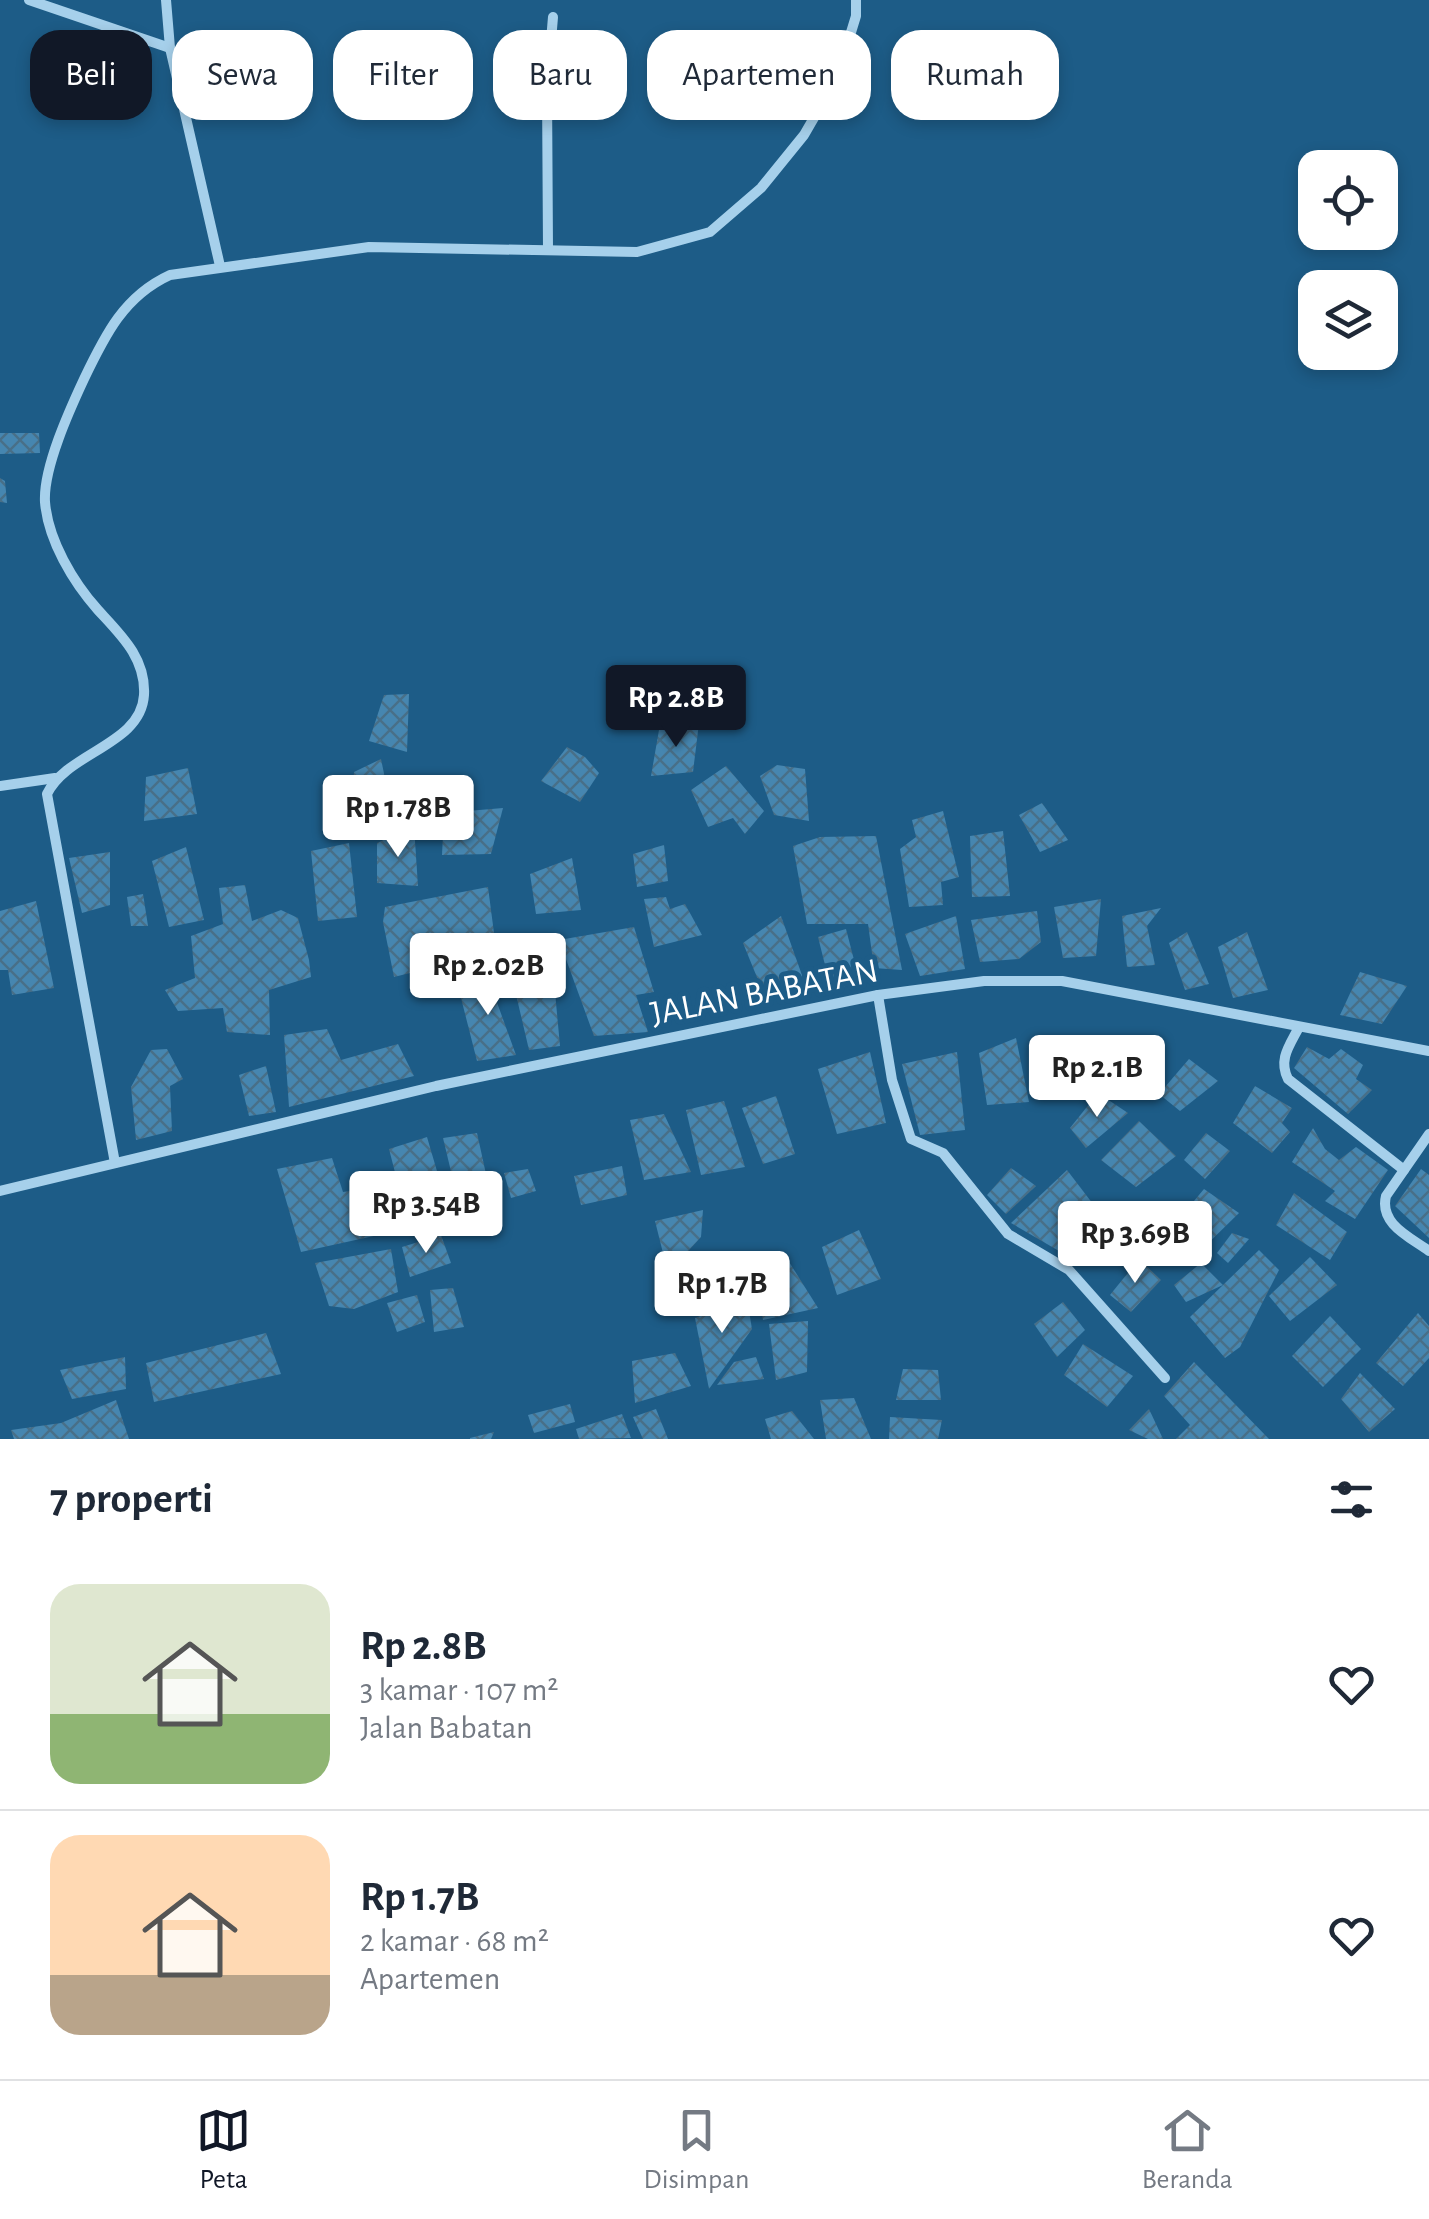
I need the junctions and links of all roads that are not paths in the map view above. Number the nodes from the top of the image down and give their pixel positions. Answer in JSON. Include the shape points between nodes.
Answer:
{"nodes":[{"id":1,"x":29,"y":0,"type":"edge"},
{"id":2,"x":166,"y":0,"type":"edge"},
{"id":3,"x":856,"y":0,"type":"edge"},
{"id":4,"x":553,"y":17,"type":"dead end"},
{"id":5,"x":170,"y":48,"type":"junction"},
{"id":6,"x":548,"y":250,"type":"junction"},
{"id":7,"x":220,"y":266,"type":"junction"},
{"id":8,"x":55,"y":778,"type":"junction"},
{"id":9,"x":0,"y":786,"type":"edge"},
{"id":10,"x":878,"y":995,"type":"junction"},
{"id":11,"x":1299,"y":1027,"type":"junction"},
{"id":12,"x":1429,"y":1051,"type":"edge"},
{"id":13,"x":1429,"y":1134,"type":"edge"},
{"id":14,"x":1424,"y":1153,"type":"edge"},
{"id":15,"x":116,"y":1163,"type":"junction"},
{"id":16,"x":1404,"y":1170,"type":"junction"},
{"id":17,"x":0,"y":1191,"type":"edge"},
{"id":18,"x":1429,"y":1251,"type":"edge"},
{"id":19,"x":1166,"y":1378,"type":"dead end"}],
"edges":[{"from":1,"to":5,"type":"street"},
{"from":2,"to":5,"type":"street"},
{"from":3,"to":6,"type":"street","via":[[837,78],[804,135],[761,188],[710,232],[637,252]]},
{"from":4,"to":6,"type":"street"},
{"from":5,"to":7,"type":"street"},
{"from":6,"to":7,"type":"street","via":[[369,247]]},
{"from":7,"to":8,"type":"street","via":[[170,276],[130,300],[61,429],[45,499],[50,524],[86,594],[134,651],[144,696],[140,715],[121,734]]},
{"from":8,"to":9,"type":"street"},
{"from":8,"to":15,"type":"street","via":[[48,809]]},
{"from":10,"to":11,"type":"street","name":"JALAN BABATAN","via":[[984,981],[1062,981]]},
{"from":10,"to":15,"type":"street","name":"JALAN BABATAN","via":[[436,1086]]},
{"from":10,"to":19,"type":"street","via":[[892,1080],[911,1139],[943,1153],[1008,1234],[1070,1270]]},
{"from":11,"to":12,"type":"street","name":"JALAN BABATAN"},
{"from":11,"to":16,"type":"street","via":[[1282,1064],[1288,1079]]},
{"from":13,"to":14,"type":"street"},
{"from":14,"to":16,"type":"street"},
{"from":15,"to":17,"type":"street","name":"JALAN BABATAN"},
{"from":16,"to":18,"type":"street","via":[[1386,1196],[1384,1212]]}]}
